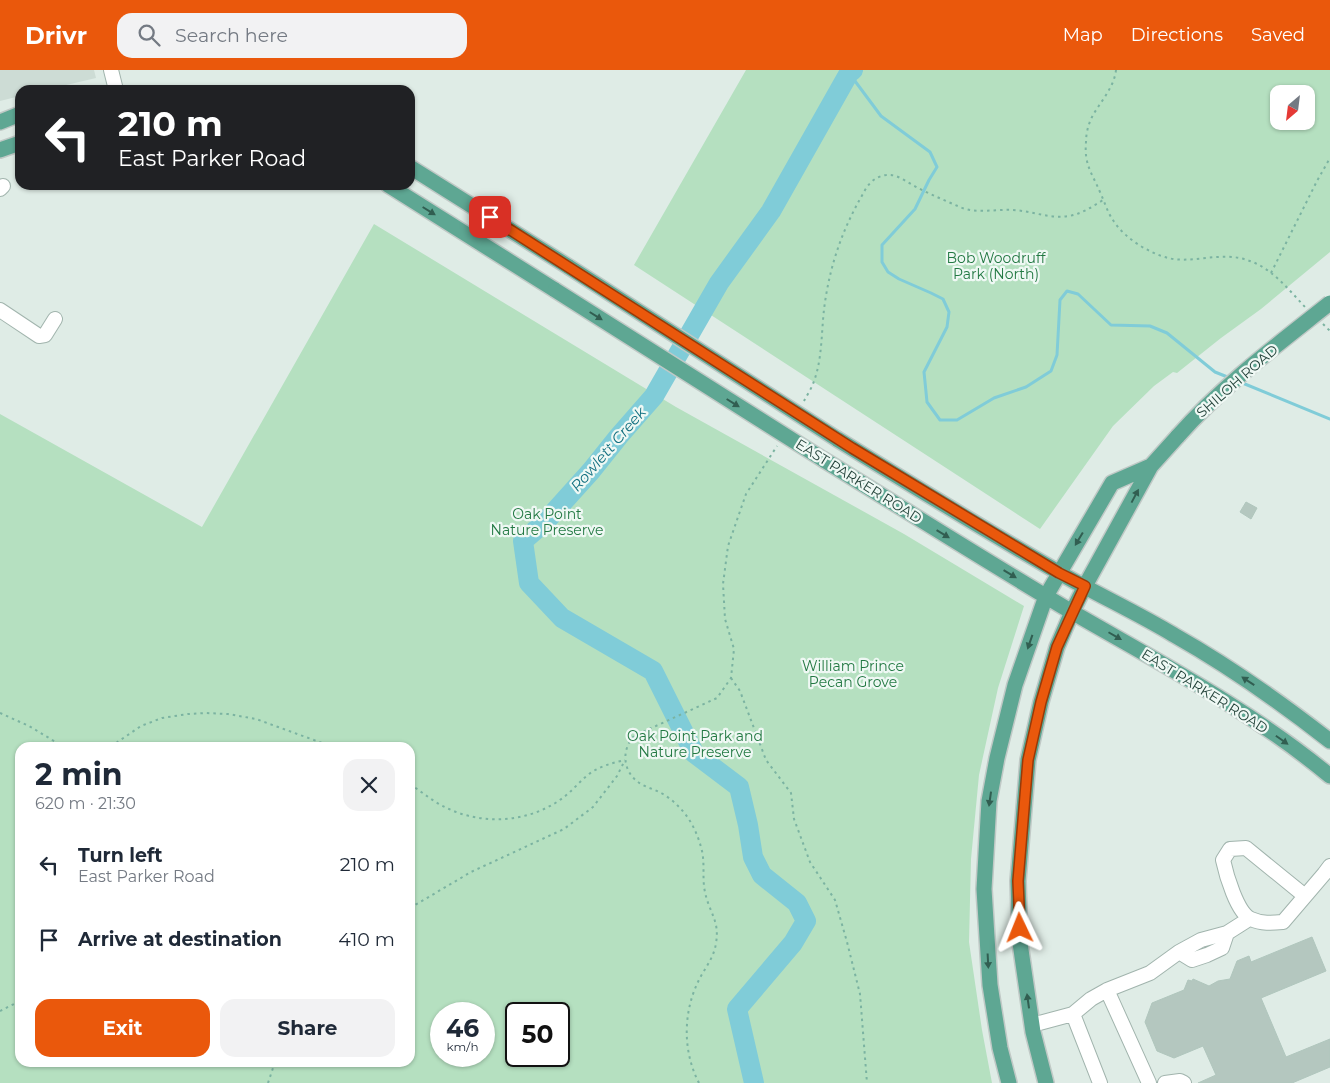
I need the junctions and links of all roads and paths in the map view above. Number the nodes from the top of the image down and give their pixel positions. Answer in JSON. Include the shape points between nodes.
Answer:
{"nodes":[{"id":1,"x":111,"y":70,"type":"edge"},
{"id":2,"x":1116,"y":70,"type":"edge"},
{"id":3,"x":115,"y":85,"type":"edge"},
{"id":4,"x":15,"y":116,"type":"edge"},
{"id":5,"x":0,"y":122,"type":"edge"},
{"id":6,"x":15,"y":144,"type":"edge"},
{"id":7,"x":0,"y":150,"type":"edge"},
{"id":8,"x":1330,"y":158,"type":"edge"},
{"id":9,"x":415,"y":170,"type":"edge"},
{"id":10,"x":920,"y":189,"type":"dead end"},
{"id":11,"x":396,"y":190,"type":"edge"},
{"id":12,"x":1103,"y":200,"type":"junction"},
{"id":13,"x":1271,"y":273,"type":"junction"},
{"id":14,"x":1330,"y":303,"type":"edge"},
{"id":15,"x":1305,"y":307,"type":"dead end"},
{"id":16,"x":0,"y":310,"type":"edge"},
{"id":17,"x":55,"y":319,"type":"dead end"},
{"id":18,"x":1318,"y":319,"type":"dead end"},
{"id":19,"x":1330,"y":331,"type":"edge"},
{"id":20,"x":1151,"y":466,"type":"junction"},
{"id":21,"x":1059,"y":573,"type":"junction"},
{"id":22,"x":1085,"y":586,"type":"junction"},
{"id":23,"x":1046,"y":596,"type":"junction"},
{"id":24,"x":1072,"y":612,"type":"junction"},
{"id":25,"x":731,"y":678,"type":"dead end"},
{"id":26,"x":692,"y":710,"type":"dead end"},
{"id":27,"x":0,"y":713,"type":"edge"},
{"id":28,"x":1330,"y":741,"type":"edge"},
{"id":29,"x":56,"y":742,"type":"edge"},
{"id":30,"x":117,"y":742,"type":"edge"},
{"id":31,"x":320,"y":742,"type":"edge"},
{"id":32,"x":625,"y":760,"type":"junction"},
{"id":33,"x":1330,"y":776,"type":"edge"},
{"id":34,"x":415,"y":787,"type":"edge"},
{"id":35,"x":1328,"y":873,"type":"edge"},
{"id":36,"x":1305,"y":896,"type":"junction"},
{"id":37,"x":415,"y":905,"type":"edge"},
{"id":38,"x":1249,"y":919,"type":"junction"},
{"id":39,"x":1227,"y":933,"type":"junction"},
{"id":40,"x":1201,"y":940,"type":"junction"},
{"id":41,"x":1179,"y":952,"type":"junction"},
{"id":42,"x":1207,"y":955,"type":"junction"},
{"id":43,"x":1107,"y":990,"type":"junction"},
{"id":44,"x":15,"y":1004,"type":"edge"},
{"id":45,"x":0,"y":1011,"type":"edge"},
{"id":46,"x":1073,"y":1014,"type":"junction"},
{"id":47,"x":1032,"y":1025,"type":"junction"},
{"id":48,"x":273,"y":1067,"type":"edge"},
{"id":49,"x":268,"y":1083,"type":"edge"},
{"id":50,"x":699,"y":1083,"type":"edge"},
{"id":51,"x":867,"y":1083,"type":"edge"},
{"id":52,"x":1009,"y":1083,"type":"edge"},
{"id":53,"x":1046,"y":1083,"type":"edge"},
{"id":54,"x":1100,"y":1083,"type":"edge"},
{"id":55,"x":1149,"y":1083,"type":"edge"},
{"id":56,"x":1165,"y":1083,"type":"edge"},
{"id":57,"x":1184,"y":1083,"type":"edge"}],
"edges":[{"from":1,"to":3,"type":"street"},
{"from":2,"to":12,"type":"path","via":[[1087,130],[1086,159]]},
{"from":4,"to":5,"type":"main road"},
{"from":6,"to":7,"type":"main road"},
{"from":8,"to":13,"type":"path"},
{"from":9,"to":21,"type":"main road","name":"EAST PARKER ROAD","bridge":true,"via":[[896,476]]},
{"from":10,"to":12,"type":"path","via":[[963,208],[1060,217],[1072,216]]},
{"from":11,"to":23,"type":"main road","name":"EAST PARKER ROAD","one_way":true,"bridge":true},
{"from":12,"to":13,"type":"path","via":[[1122,232],[1151,251],[1186,260],[1233,257],[1247,260]]},
{"from":13,"to":15,"type":"path"},
{"from":14,"to":20,"type":"main road","name":"SHILOH ROAD","bridge":true,"via":[[1216,396]]},
{"from":16,"to":17,"type":"street","via":[[39,336],[45,335]]},
{"from":18,"to":19,"type":"path"},
{"from":20,"to":21,"type":"main road","name":"SHILOH ROAD","one_way":true,"via":[[1112,483]]},
{"from":22,"to":20,"type":"main road","name":"SHILOH ROAD","one_way":true},
{"from":21,"to":22,"type":"main road","name":"EAST PARKER ROAD"},
{"from":21,"to":23,"type":"main road","name":"SHILOH ROAD"},
{"from":22,"to":24,"type":"main road","name":"SHILOH ROAD"},
{"from":28,"to":22,"type":"main road","name":"EAST PARKER ROAD","one_way":true,"via":[[1210,656]]},
{"from":23,"to":24,"type":"main road","name":"EAST PARKER ROAD"},
{"from":23,"to":52,"type":"main road","name":"SHILOH ROAD","one_way":true,"via":[[1014,685],[989,801],[984,888],[990,985]]},
{"from":24,"to":33,"type":"main road","name":"EAST PARKER ROAD","one_way":true,"via":[[1238,710]]},
{"from":47,"to":24,"type":"main road","name":"SHILOH ROAD","one_way":true,"via":[[1020,943],[1018,881],[1028,760],[1054,656]]},
{"from":25,"to":51,"type":"path","via":[[740,692],[766,760],[791,793],[794,819],[810,862],[835,900],[860,994]]},
{"from":26,"to":32,"type":"path","via":[[634,736]]},
{"from":27,"to":29,"type":"path"},
{"from":30,"to":31,"type":"path","via":[[141,726],[162,718],[206,713],[256,718]]},
{"from":32,"to":34,"type":"path","via":[[591,772],[548,808],[506,819],[478,818],[450,810]]},
{"from":32,"to":37,"type":"path","via":[[593,808],[564,829],[472,872]]},
{"from":32,"to":50,"type":"path","via":[[633,778],[670,799],[682,810],[700,843],[705,893],[714,915],[717,938],[715,951],[697,983],[688,1012],[688,1048]]},
{"from":35,"to":36,"type":"street"},
{"from":36,"to":38,"type":"street","via":[[1283,922],[1266,924]]},
{"from":36,"to":38,"type":"street","via":[[1246,848],[1230,849],[1223,860],[1227,878],[1238,904]]},
{"from":38,"to":39,"type":"street"},
{"from":39,"to":40,"type":"street"},
{"from":39,"to":42,"type":"street","via":[[1222,948]]},
{"from":40,"to":41,"type":"street"},
{"from":40,"to":42,"type":"street"},
{"from":41,"to":42,"type":"street","via":[[1192,960]]},
{"from":41,"to":43,"type":"street","via":[[1150,973]]},
{"from":43,"to":46,"type":"street"},
{"from":43,"to":55,"type":"street"},
{"from":44,"to":45,"type":"path"},
{"from":46,"to":47,"type":"street"},
{"from":46,"to":54,"type":"street"},
{"from":47,"to":53,"type":"main road","name":"SHILOH ROAD"},
{"from":48,"to":49,"type":"path"},
{"from":56,"to":57,"type":"street"}]}
